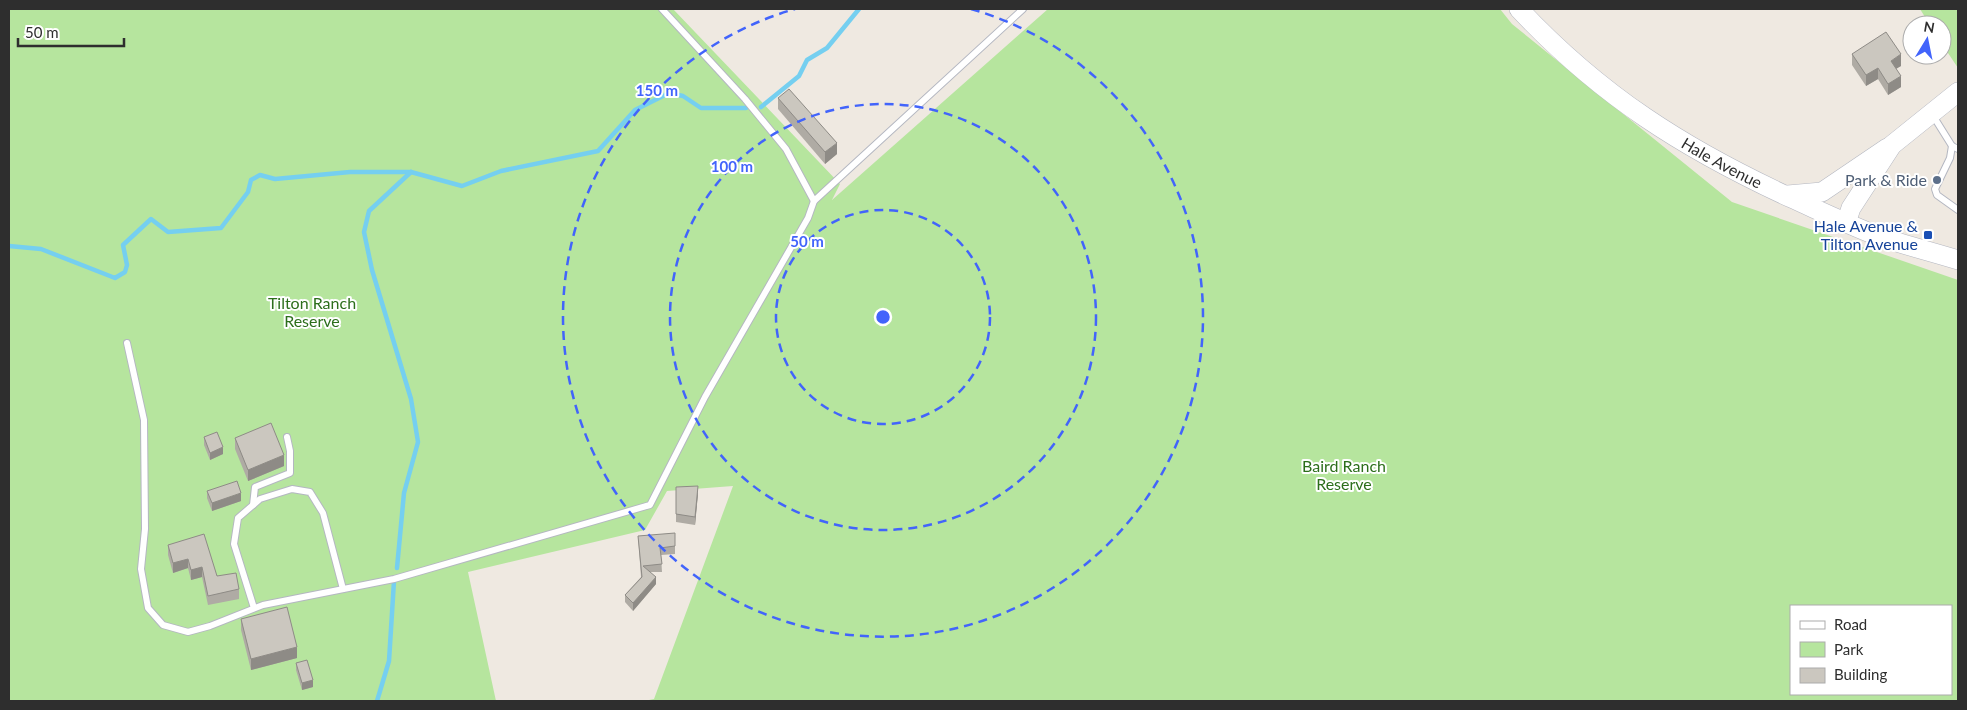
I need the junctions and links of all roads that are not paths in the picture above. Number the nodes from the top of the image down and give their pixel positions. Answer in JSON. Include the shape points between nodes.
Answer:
{"nodes":[{"id":1,"x":662,"y":9,"type":"edge"},
{"id":2,"x":1023,"y":9,"type":"edge"},
{"id":3,"x":1519,"y":9,"type":"edge"},
{"id":4,"x":1958,"y":92,"type":"edge"},
{"id":5,"x":1932,"y":113,"type":"junction"},
{"id":6,"x":1892,"y":145,"type":"junction"},
{"id":7,"x":1955,"y":147,"type":"edge"},
{"id":8,"x":1785,"y":195,"type":"junction"},
{"id":9,"x":814,"y":201,"type":"junction"},
{"id":10,"x":1958,"y":210,"type":"edge"},
{"id":11,"x":1846,"y":223,"type":"junction"},
{"id":12,"x":1958,"y":260,"type":"edge"},
{"id":13,"x":127,"y":343,"type":"dead end"},
{"id":14,"x":287,"y":436,"type":"dead end"},
{"id":15,"x":253,"y":505,"type":"junction"},
{"id":16,"x":343,"y":589,"type":"junction"},
{"id":17,"x":254,"y":608,"type":"junction"}],
"edges":[{"from":1,"to":9,"type":"lane","via":[[786,149]]},
{"from":2,"to":9,"type":"lane"},
{"from":3,"to":8,"type":"main road","name":"Hale Avenue","via":[[1594,81],[1670,135],[1734,172]]},
{"from":4,"to":5,"type":"main road"},
{"from":5,"to":6,"type":"main road"},
{"from":5,"to":7,"type":"lane"},
{"from":6,"to":8,"type":"main road","via":[[1822,192]]},
{"from":6,"to":11,"type":"main road","via":[[1851,208]]},
{"from":7,"to":10,"type":"lane","via":[[1935,189],[1937,195]]},
{"from":8,"to":11,"type":"main road","name":"Hale Avenue"},
{"from":9,"to":16,"type":"lane","via":[[808,218],[705,398],[650,505],[394,580]]},
{"from":11,"to":12,"type":"main road","name":"Hale Avenue"},
{"from":13,"to":17,"type":"lane","via":[[144,420],[145,528],[141,569],[148,608],[163,625],[188,632]]},
{"from":14,"to":15,"type":"lane","via":[[290,473],[254,487]]},
{"from":15,"to":16,"type":"lane","via":[[260,499],[292,489],[310,492],[324,513]]},
{"from":15,"to":17,"type":"lane","via":[[238,518],[234,544]]},
{"from":16,"to":17,"type":"lane"}]}
